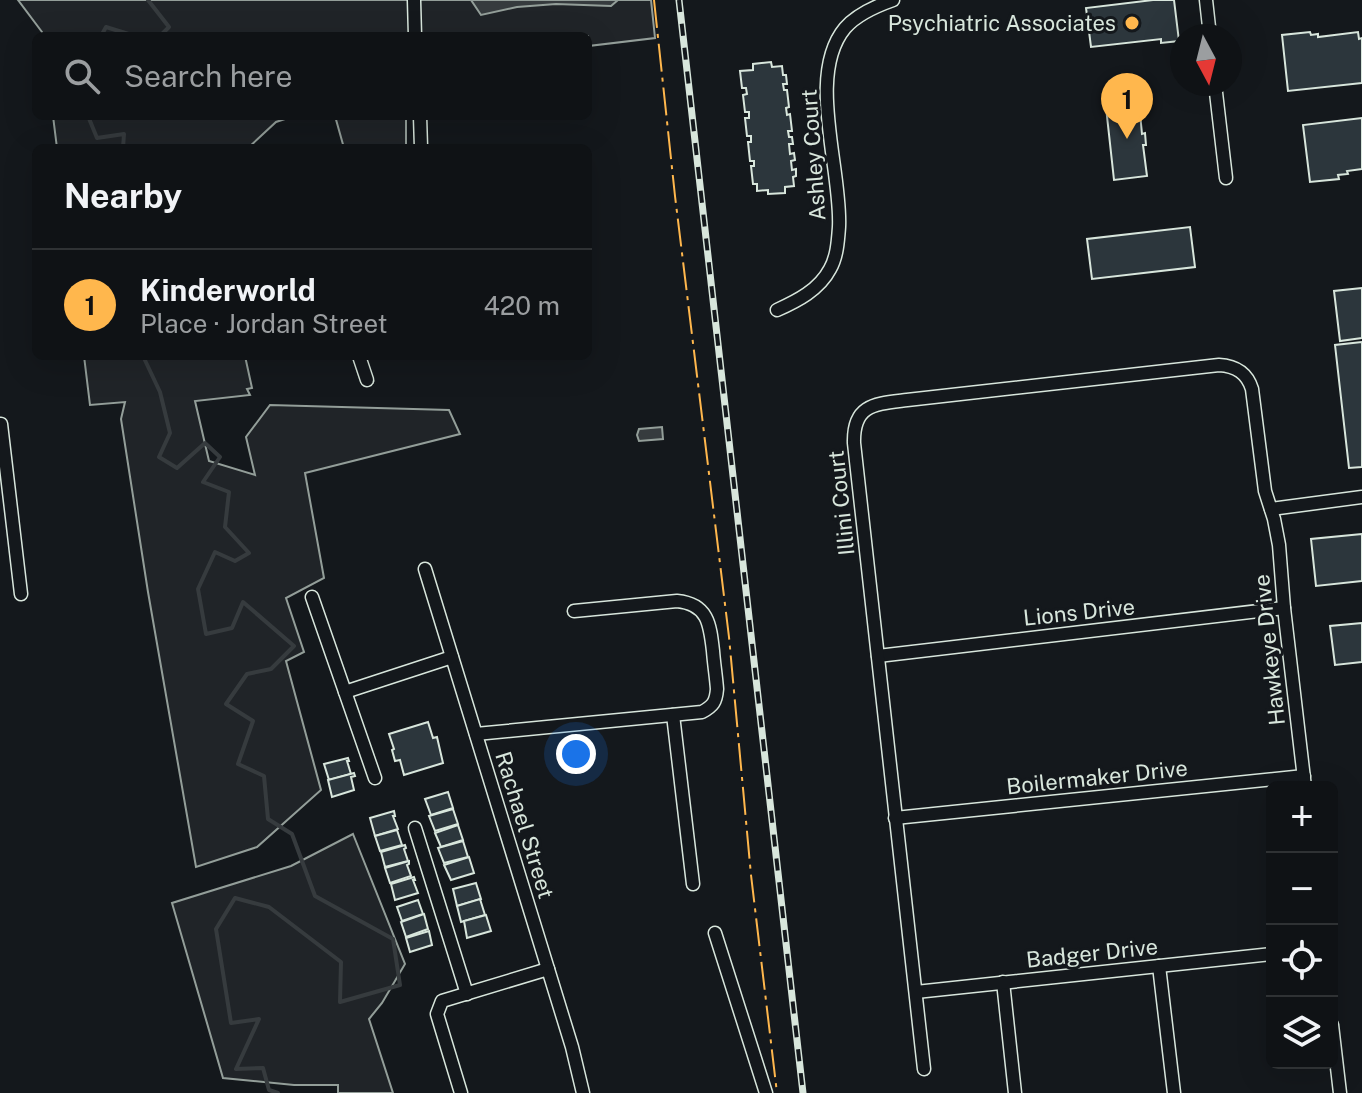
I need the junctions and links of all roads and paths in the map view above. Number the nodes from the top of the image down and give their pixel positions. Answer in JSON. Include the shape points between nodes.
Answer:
{"nodes":[{"id":1,"x":414,"y":0,"type":"edge"},
{"id":2,"x":893,"y":0,"type":"edge"},
{"id":3,"x":1206,"y":0,"type":"edge"},
{"id":4,"x":1209,"y":24,"type":"edge"},
{"id":5,"x":415,"y":32,"type":"edge"},
{"id":6,"x":1216,"y":96,"type":"edge"},
{"id":7,"x":420,"y":120,"type":"edge"},
{"id":8,"x":421,"y":144,"type":"edge"},
{"id":9,"x":1226,"y":178,"type":"dead end"},
{"id":10,"x":777,"y":310,"type":"dead end"},
{"id":11,"x":360,"y":360,"type":"edge"},
{"id":12,"x":367,"y":380,"type":"dead end"},
{"id":13,"x":1,"y":424,"type":"edge"},
{"id":14,"x":1362,"y":497,"type":"edge"},
{"id":15,"x":5,"y":508,"type":"edge"},
{"id":16,"x":1271,"y":509,"type":"junction"},
{"id":17,"x":425,"y":569,"type":"dead end"},
{"id":18,"x":21,"y":594,"type":"dead end"},
{"id":19,"x":312,"y":597,"type":"dead end"},
{"id":20,"x":1284,"y":608,"type":"junction"},
{"id":21,"x":574,"y":611,"type":"dead end"},
{"id":22,"x":878,"y":656,"type":"junction"},
{"id":23,"x":452,"y":657,"type":"junction"},
{"id":24,"x":345,"y":692,"type":"junction"},
{"id":25,"x":673,"y":715,"type":"junction"},
{"id":26,"x":476,"y":734,"type":"junction"},
{"id":27,"x":375,"y":778,"type":"dead end"},
{"id":28,"x":1304,"y":781,"type":"edge"},
{"id":29,"x":1266,"y":785,"type":"edge"},
{"id":30,"x":895,"y":818,"type":"junction"},
{"id":31,"x":415,"y":828,"type":"dead end"},
{"id":32,"x":693,"y":884,"type":"dead end"},
{"id":33,"x":715,"y":933,"type":"dead end"},
{"id":34,"x":1266,"y":955,"type":"edge"},
{"id":35,"x":1159,"y":966,"type":"junction"},
{"id":36,"x":548,"y":969,"type":"junction"},
{"id":37,"x":1003,"y":982,"type":"junction"},
{"id":38,"x":916,"y":992,"type":"junction"},
{"id":39,"x":467,"y":994,"type":"junction"},
{"id":40,"x":924,"y":1069,"type":"dead end"},
{"id":41,"x":1337,"y":1069,"type":"edge"},
{"id":42,"x":461,"y":1093,"type":"edge"},
{"id":43,"x":583,"y":1093,"type":"edge"},
{"id":44,"x":766,"y":1093,"type":"edge"},
{"id":45,"x":1015,"y":1093,"type":"edge"},
{"id":46,"x":1174,"y":1093,"type":"edge"},
{"id":47,"x":1340,"y":1093,"type":"edge"}],
"edges":[{"from":1,"to":5,"type":"street"},
{"from":2,"to":10,"type":"street","name":"Ashley Court","via":[[871,8],[846,28],[830,56],[826,88],[840,210],[838,242],[830,269],[811,292]]},
{"from":3,"to":4,"type":"street"},
{"from":6,"to":9,"type":"street"},
{"from":7,"to":8,"type":"street"},
{"from":11,"to":12,"type":"street"},
{"from":13,"to":15,"type":"street"},
{"from":14,"to":16,"type":"street"},
{"from":15,"to":18,"type":"street"},
{"from":16,"to":20,"type":"street","name":"Hawkeye Drive"},
{"from":16,"to":22,"type":"street","name":"Illini Court","via":[[1252,389],[1245,374],[1230,365],[876,404],[858,417],[854,430]]},
{"from":17,"to":23,"type":"street","name":"Rachael Street"},
{"from":19,"to":24,"type":"street"},
{"from":20,"to":22,"type":"street","name":"Lions Drive"},
{"from":20,"to":28,"type":"street","name":"Hawkeye Drive"},
{"from":21,"to":25,"type":"street","via":[[677,601],[699,608],[710,628],[717,699],[702,712]]},
{"from":22,"to":30,"type":"street","name":"Illini Court"},
{"from":23,"to":24,"type":"street"},
{"from":23,"to":26,"type":"street","name":"Rachael Street"},
{"from":24,"to":27,"type":"street"},
{"from":25,"to":26,"type":"street"},
{"from":25,"to":32,"type":"street"},
{"from":26,"to":36,"type":"street","name":"Rachael Street"},
{"from":29,"to":30,"type":"street","name":"Boilermaker Drive"},
{"from":30,"to":38,"type":"street","name":"Illini Court"},
{"from":31,"to":39,"type":"street"},
{"from":33,"to":44,"type":"street"},
{"from":34,"to":35,"type":"street","name":"Badger Drive"},
{"from":35,"to":37,"type":"street","name":"Badger Drive"},
{"from":35,"to":46,"type":"street"},
{"from":36,"to":39,"type":"street"},
{"from":36,"to":43,"type":"street","name":"Rachael Street"},
{"from":37,"to":38,"type":"street","name":"Badger Drive"},
{"from":37,"to":45,"type":"street"},
{"from":38,"to":40,"type":"street","name":"Illini Court"},
{"from":39,"to":42,"type":"street","via":[[442,1001],[437,1014]]},
{"from":41,"to":47,"type":"street"}]}
